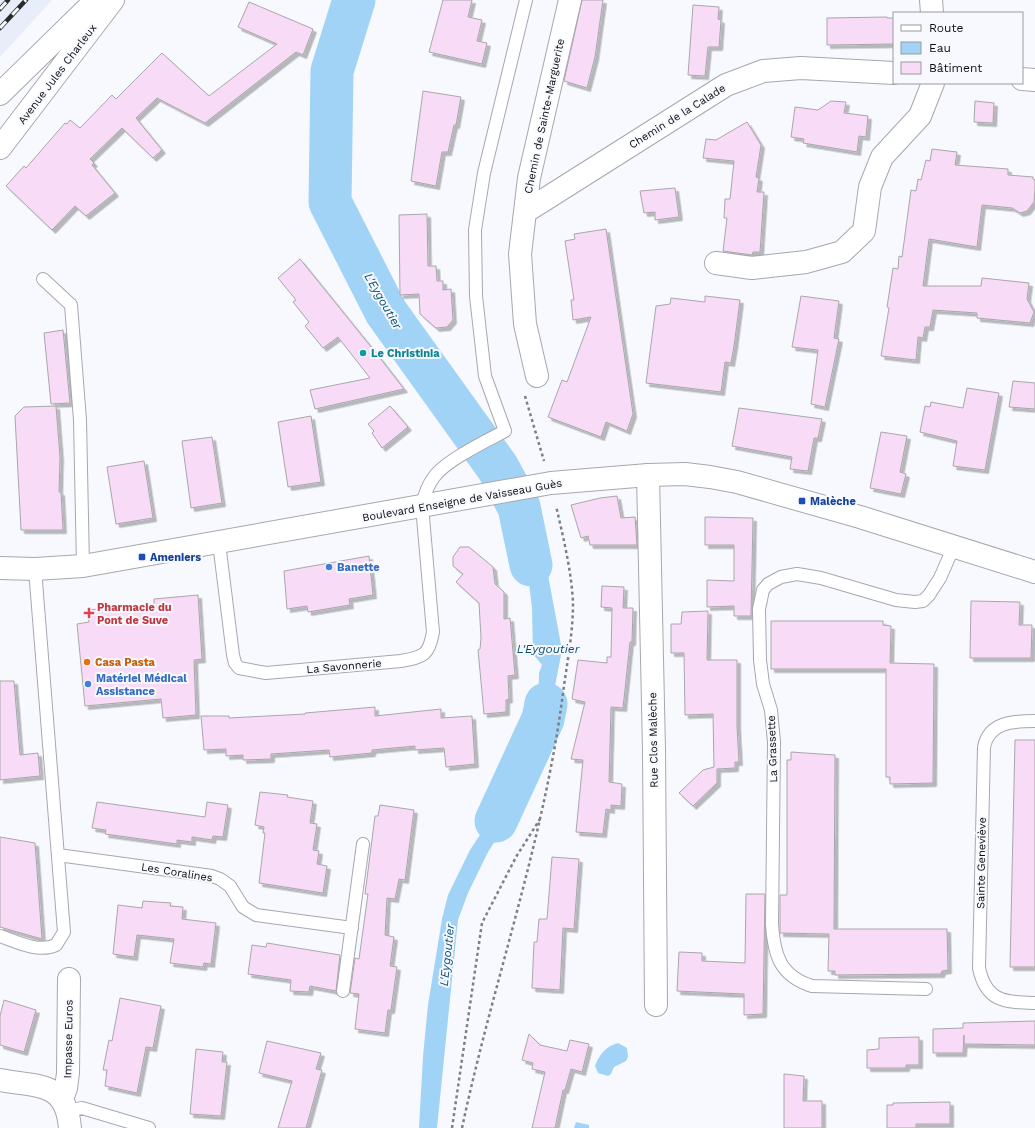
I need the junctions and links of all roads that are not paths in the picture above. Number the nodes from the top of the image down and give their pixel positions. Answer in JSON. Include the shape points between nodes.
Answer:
{"nodes":[{"id":1,"x":96,"y":0,"type":"edge"},
{"id":2,"x":113,"y":0,"type":"edge"},
{"id":3,"x":526,"y":0,"type":"edge"},
{"id":4,"x":570,"y":0,"type":"edge"},
{"id":5,"x":931,"y":0,"type":"edge"},
{"id":6,"x":932,"y":12,"type":"edge"},
{"id":7,"x":893,"y":73,"type":"edge"},
{"id":8,"x":1023,"y":79,"type":"edge"},
{"id":9,"x":1035,"y":80,"type":"edge"},
{"id":10,"x":933,"y":84,"type":"edge"},
{"id":11,"x":0,"y":94,"type":"edge"},
{"id":12,"x":0,"y":148,"type":"edge"},
{"id":13,"x":524,"y":212,"type":"junction"},
{"id":14,"x":716,"y":263,"type":"dead end"},
{"id":15,"x":43,"y":279,"type":"dead end"},
{"id":16,"x":537,"y":376,"type":"dead end"},
{"id":17,"x":648,"y":475,"type":"junction"},
{"id":18,"x":422,"y":506,"type":"junction"},
{"id":19,"x":219,"y":543,"type":"junction"},
{"id":20,"x":954,"y":546,"type":"junction"},
{"id":21,"x":83,"y":566,"type":"junction"},
{"id":22,"x":0,"y":568,"type":"edge"},
{"id":23,"x":35,"y":569,"type":"junction"},
{"id":24,"x":1035,"y":572,"type":"edge"},
{"id":25,"x":1035,"y":721,"type":"edge"},
{"id":26,"x":363,"y":844,"type":"dead end"},
{"id":27,"x":58,"y":855,"type":"junction"},
{"id":28,"x":352,"y":928,"type":"junction"},
{"id":29,"x":0,"y":936,"type":"edge"},
{"id":30,"x":69,"y":979,"type":"dead end"},
{"id":31,"x":926,"y":989,"type":"dead end"},
{"id":32,"x":343,"y":991,"type":"dead end"},
{"id":33,"x":1035,"y":1003,"type":"edge"},
{"id":34,"x":656,"y":1005,"type":"dead end"},
{"id":35,"x":0,"y":1080,"type":"edge"},
{"id":36,"x":67,"y":1112,"type":"edge"},
{"id":37,"x":149,"y":1128,"type":"edge"}],
"edges":[{"from":1,"to":11,"type":"street"},
{"from":2,"to":12,"type":"street","name":"Avenue Jules Charleux"},
{"from":3,"to":18,"type":"lane","via":[[484,173],[475,230],[476,296],[486,376],[505,432],[446,465],[434,476],[425,493]]},
{"from":4,"to":13,"type":"street","name":"Chemin de Sainte-Marguerite","via":[[529,178]]},
{"from":5,"to":6,"type":"street"},
{"from":7,"to":13,"type":"street","name":"Chemin de la Calade","via":[[801,68],[763,71],[726,85]]},
{"from":8,"to":9,"type":"street"},
{"from":10,"to":14,"type":"street","via":[[920,116],[882,157],[870,187],[864,231],[842,252],[806,262],[752,268]]},
{"from":13,"to":16,"type":"street","name":"Chemin de Sainte-Marguerite","via":[[520,254],[525,324]]},
{"from":15,"to":21,"type":"lane","via":[[71,305],[80,420]]},
{"from":17,"to":18,"type":"street","name":"Boulevard Enseigne de Vaisseau Guès","via":[[551,483]]},
{"from":17,"to":20,"type":"street","name":"Boulevard Enseigne de Vaisseau Guès","via":[[685,474],[737,482]]},
{"from":17,"to":34,"type":"street","name":"Rue Clos Malèche"},
{"from":18,"to":19,"type":"street","name":"Boulevard Enseigne de Vaisseau Guès"},
{"from":18,"to":19,"type":"lane","name":"La Savonnerie","via":[[433,632],[430,648],[417,658],[266,673],[239,668],[233,656]]},
{"from":19,"to":21,"type":"street","name":"Boulevard Enseigne de Vaisseau Guès"},
{"from":20,"to":24,"type":"street","name":"Boulevard Enseigne de Vaisseau Guès"},
{"from":20,"to":31,"type":"lane","name":"La Grassette","via":[[940,578],[923,601],[896,600],[821,578],[798,574],[781,577],[765,587],[761,593],[762,673],[771,710],[774,742],[772,924],[778,958],[795,979],[812,986]]},
{"from":21,"to":23,"type":"street","name":"Boulevard Enseigne de Vaisseau Guès"},
{"from":22,"to":23,"type":"street","name":"Boulevard Enseigne de Vaisseau Guès"},
{"from":23,"to":27,"type":"lane"},
{"from":25,"to":33,"type":"lane","name":"Sainte Geneviève","via":[[1011,722],[999,726],[989,734],[984,747],[979,968],[985,986],[994,997]]},
{"from":26,"to":28,"type":"lane"},
{"from":27,"to":28,"type":"lane","name":"Les Coralines","via":[[212,876],[230,886],[243,907],[256,915]]},
{"from":27,"to":29,"type":"lane","via":[[64,932],[59,942],[51,947],[40,948]]},
{"from":28,"to":32,"type":"lane"},
{"from":30,"to":36,"type":"street","name":"Impasse Euros"},
{"from":35,"to":36,"type":"street","via":[[54,1091]]},
{"from":36,"to":37,"type":"lane","via":[[82,1108]]}]}
